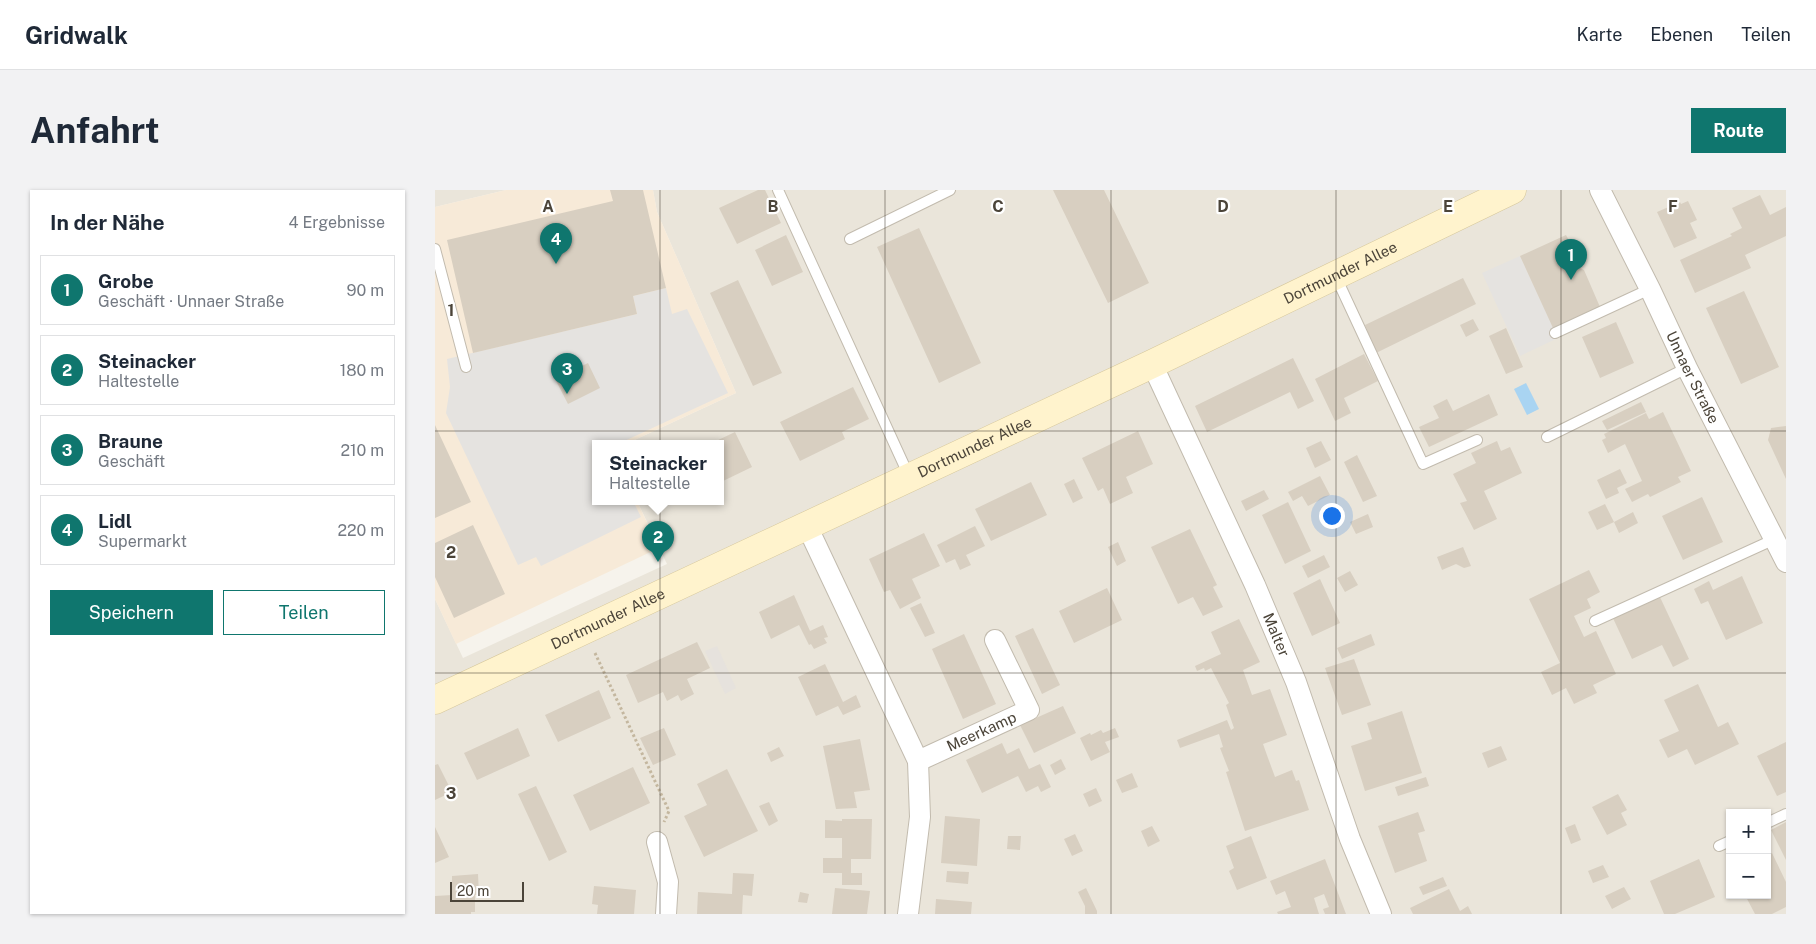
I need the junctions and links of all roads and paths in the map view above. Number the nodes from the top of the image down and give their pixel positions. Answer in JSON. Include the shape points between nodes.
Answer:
{"nodes":[{"id":1,"x":778,"y":190,"type":"edge"},
{"id":2,"x":950,"y":190,"type":"edge"},
{"id":3,"x":1512,"y":190,"type":"edge"},
{"id":4,"x":1600,"y":190,"type":"edge"},
{"id":5,"x":850,"y":239,"type":"dead end"},
{"id":6,"x":435,"y":249,"type":"edge"},
{"id":7,"x":1336,"y":276,"type":"junction"},
{"id":8,"x":1650,"y":289,"type":"junction"},
{"id":9,"x":1555,"y":332,"type":"dead end"},
{"id":10,"x":1152,"y":364,"type":"junction"},
{"id":11,"x":466,"y":367,"type":"dead end"},
{"id":12,"x":1687,"y":368,"type":"junction"},
{"id":13,"x":1547,"y":437,"type":"dead end"},
{"id":14,"x":1477,"y":440,"type":"dead end"},
{"id":15,"x":909,"y":477,"type":"junction"},
{"id":16,"x":807,"y":526,"type":"junction"},
{"id":17,"x":1775,"y":539,"type":"junction"},
{"id":18,"x":1786,"y":562,"type":"edge"},
{"id":19,"x":1595,"y":621,"type":"dead end"},
{"id":20,"x":584,"y":630,"type":"junction"},
{"id":21,"x":995,"y":640,"type":"dead end"},
{"id":22,"x":435,"y":700,"type":"edge"},
{"id":23,"x":918,"y":761,"type":"junction"},
{"id":24,"x":1786,"y":814,"type":"edge"},
{"id":25,"x":1771,"y":821,"type":"edge"},
{"id":26,"x":657,"y":842,"type":"joint"},
{"id":27,"x":1726,"y":843,"type":"edge"},
{"id":28,"x":1719,"y":846,"type":"dead end"},
{"id":29,"x":666,"y":914,"type":"edge"},
{"id":30,"x":908,"y":914,"type":"edge"},
{"id":31,"x":1381,"y":914,"type":"edge"}],
"edges":[{"from":1,"to":15,"type":"lane"},
{"from":2,"to":5,"type":"lane"},
{"from":3,"to":7,"type":"main road","name":"Dortmunder Allee"},
{"from":4,"to":8,"type":"street","name":"Unnaer Straße"},
{"from":6,"to":11,"type":"lane"},
{"from":7,"to":10,"type":"main road","name":"Dortmunder Allee"},
{"from":7,"to":14,"type":"lane","via":[[1423,464]]},
{"from":8,"to":9,"type":"lane"},
{"from":8,"to":12,"type":"street","name":"Unnaer Straße"},
{"from":10,"to":15,"type":"main road","name":"Dortmunder Allee"},
{"from":10,"to":31,"type":"street","name":"Malter","via":[[1255,585],[1296,682],[1349,839]]},
{"from":12,"to":13,"type":"lane"},
{"from":12,"to":17,"type":"street","name":"Unnaer Straße"},
{"from":15,"to":16,"type":"main road","name":"Dortmunder Allee"},
{"from":16,"to":20,"type":"main road","name":"Dortmunder Allee"},
{"from":16,"to":23,"type":"street"},
{"from":17,"to":18,"type":"street","name":"Unnaer Straße"},
{"from":17,"to":19,"type":"lane"},
{"from":20,"to":22,"type":"main road","name":"Dortmunder Allee"},
{"from":20,"to":26,"type":"path","via":[[669,811]]},
{"from":21,"to":23,"type":"street","name":"Meerkamp","via":[[1029,710]]},
{"from":23,"to":30,"type":"street","via":[[921,816]]},
{"from":24,"to":25,"type":"lane"},
{"from":26,"to":29,"type":"street","via":[[667,882]]},
{"from":27,"to":28,"type":"lane"}]}
